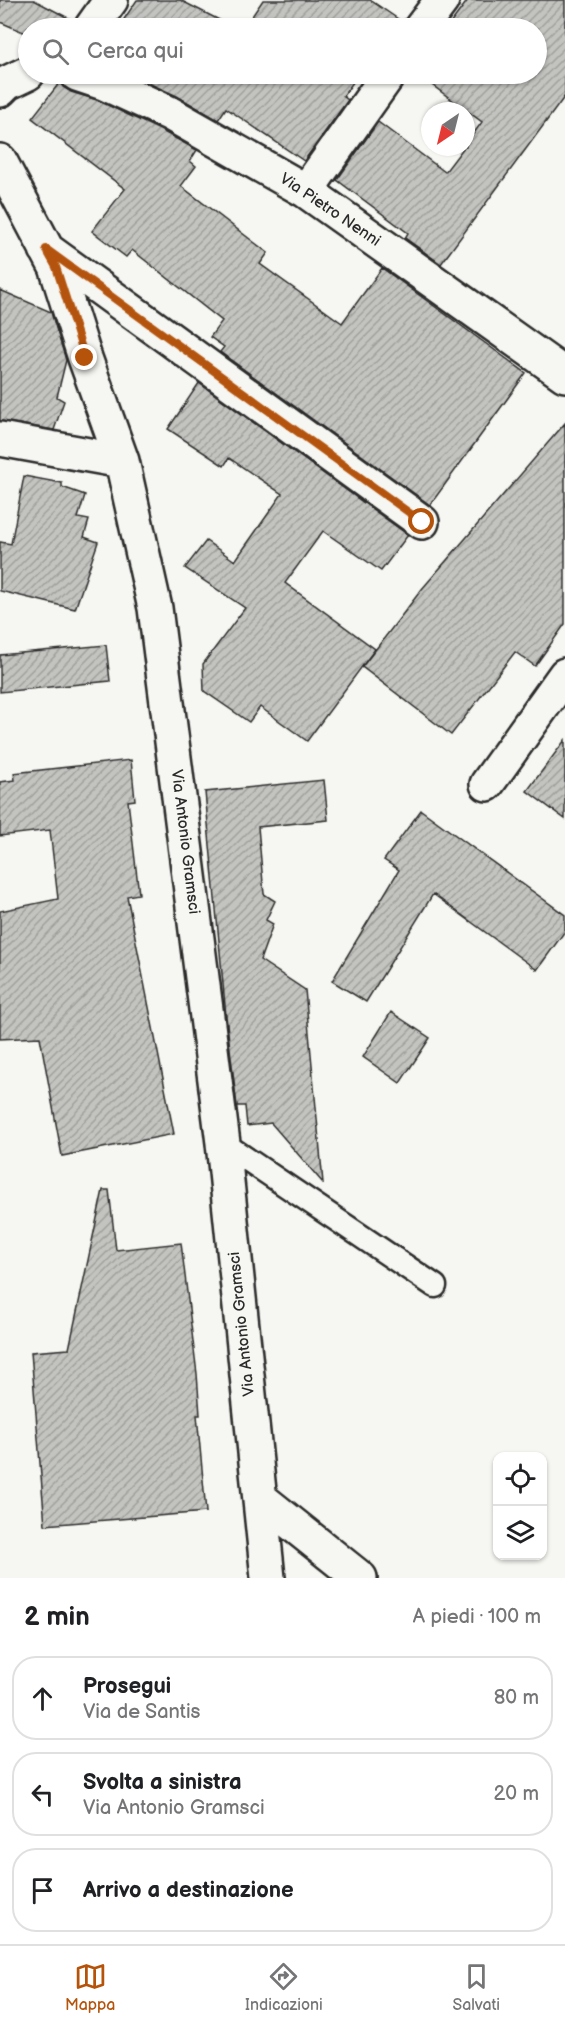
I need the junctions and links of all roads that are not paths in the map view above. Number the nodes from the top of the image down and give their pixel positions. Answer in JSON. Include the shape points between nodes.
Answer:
{"nodes":[{"id":1,"x":111,"y":0,"type":"edge"},
{"id":2,"x":442,"y":0,"type":"edge"},
{"id":3,"x":98,"y":18,"type":"edge"},
{"id":4,"x":428,"y":18,"type":"edge"},
{"id":5,"x":18,"y":78,"type":"edge"},
{"id":6,"x":106,"y":84,"type":"edge"},
{"id":7,"x":382,"y":84,"type":"edge"},
{"id":8,"x":0,"y":90,"type":"edge"},
{"id":9,"x":0,"y":161,"type":"edge"},
{"id":10,"x":306,"y":191,"type":"junction"},
{"id":11,"x":46,"y":249,"type":"junction"},
{"id":12,"x":565,"y":375,"type":"edge"},
{"id":13,"x":0,"y":439,"type":"edge"},
{"id":14,"x":123,"y":461,"type":"junction"},
{"id":15,"x":422,"y":522,"type":"dead end"},
{"id":16,"x":565,"y":675,"type":"edge"},
{"id":17,"x":487,"y":784,"type":"dead end"},
{"id":18,"x":223,"y":1143,"type":"junction"},
{"id":19,"x":435,"y":1286,"type":"dead end"},
{"id":20,"x":261,"y":1500,"type":"junction"},
{"id":21,"x":267,"y":1563,"type":"edge"},
{"id":22,"x":360,"y":1578,"type":"edge"}],
"edges":[{"from":1,"to":3,"type":"street"},
{"from":2,"to":4,"type":"street"},
{"from":5,"to":8,"type":"street"},
{"from":6,"to":10,"type":"street","name":"Via Pietro Nenni","via":[[169,113]]},
{"from":7,"to":10,"type":"street"},
{"from":9,"to":11,"type":"street","name":"Via Antonio Gramsci"},
{"from":10,"to":12,"type":"street","name":"Via Pietro Nenni"},
{"from":11,"to":14,"type":"street","name":"Via Antonio Gramsci","via":[[56,267]]},
{"from":11,"to":15,"type":"street"},
{"from":13,"to":14,"type":"street"},
{"from":14,"to":18,"type":"street","name":"Via Antonio Gramsci","via":[[155,608]]},
{"from":16,"to":17,"type":"street"},
{"from":18,"to":19,"type":"lane"},
{"from":18,"to":20,"type":"street","name":"Via Antonio Gramsci"},
{"from":20,"to":21,"type":"street","name":"Via Antonio Gramsci"},
{"from":20,"to":22,"type":"street"}]}
